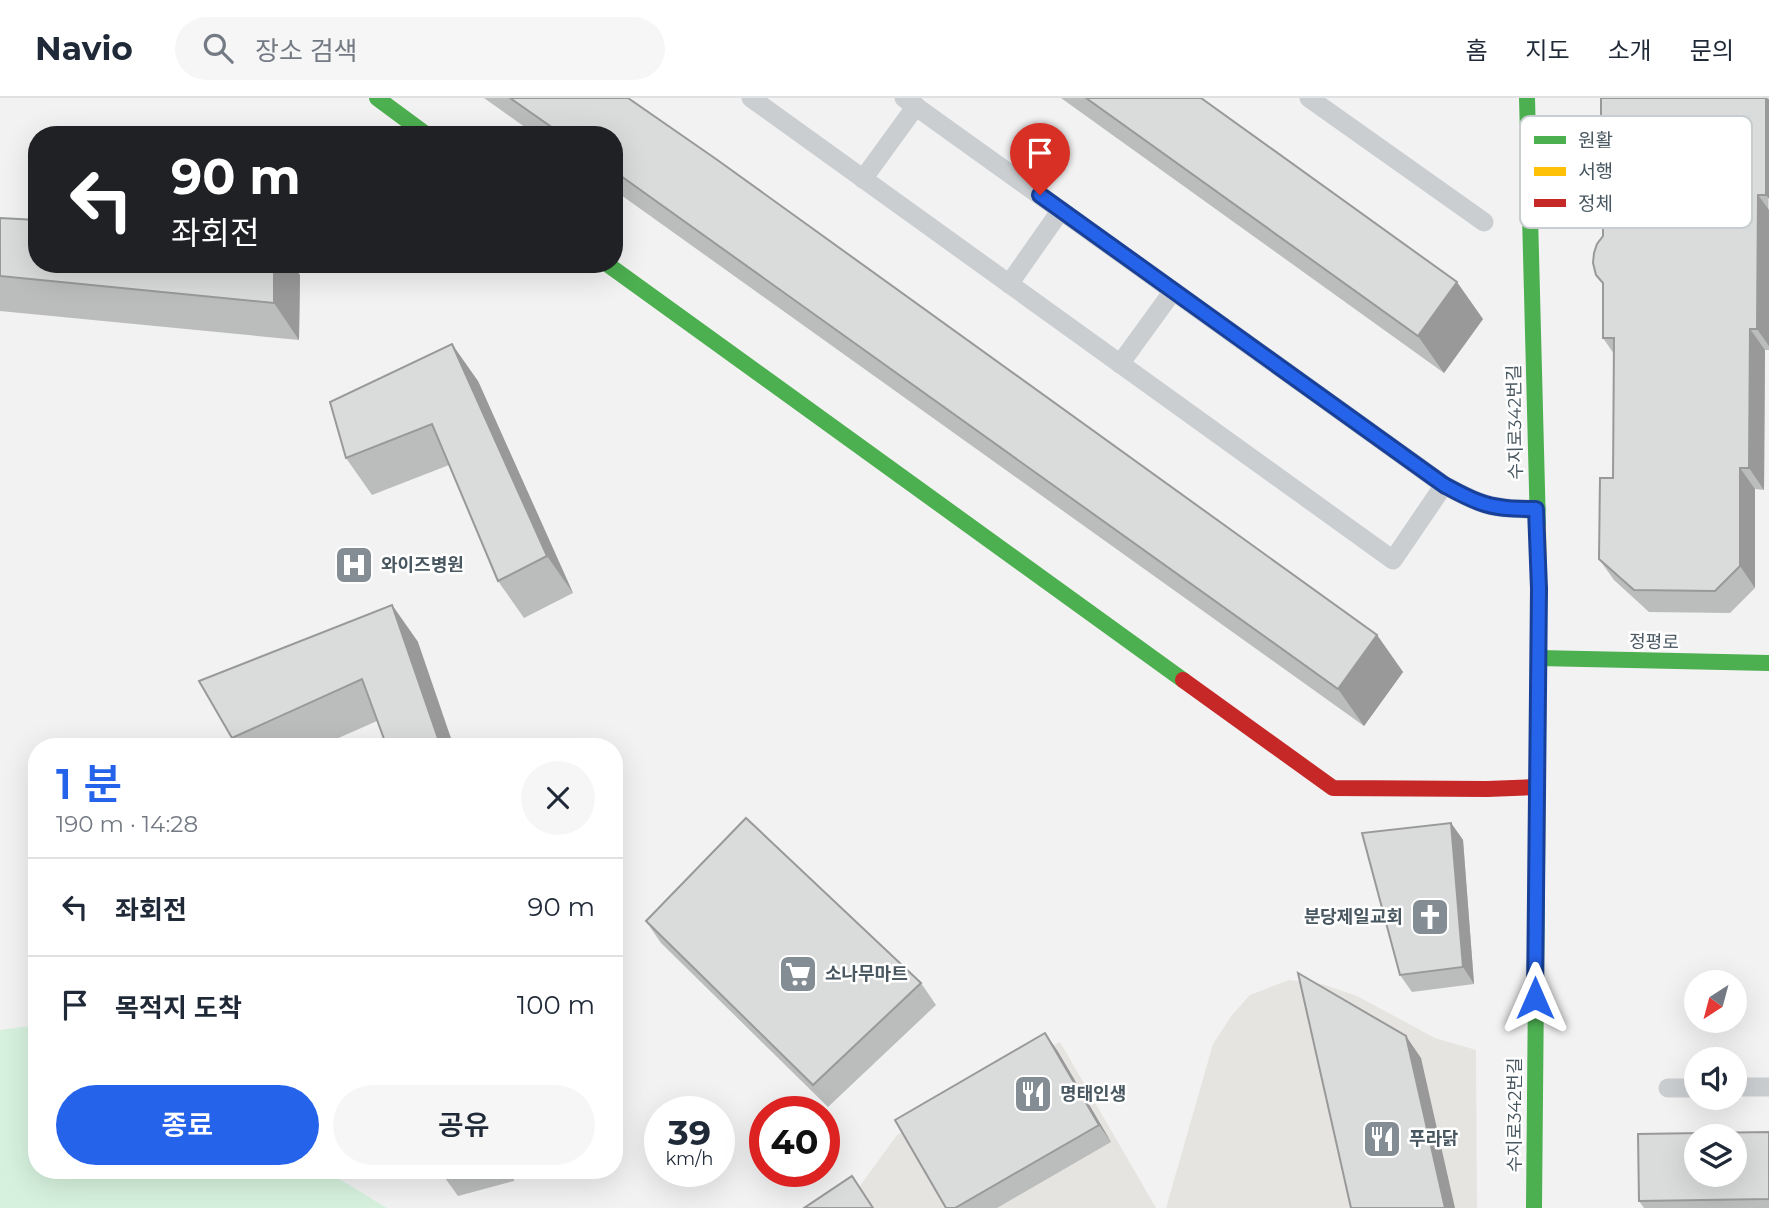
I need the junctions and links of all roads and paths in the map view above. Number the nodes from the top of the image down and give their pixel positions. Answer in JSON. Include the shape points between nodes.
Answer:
{"nodes":[{"id":1,"x":377,"y":98,"type":"edge"},
{"id":2,"x":751,"y":98,"type":"edge"},
{"id":3,"x":1310,"y":98,"type":"edge"},
{"id":4,"x":1527,"y":98,"type":"edge"},
{"id":5,"x":910,"y":102,"type":"edge"},
{"id":6,"x":1527,"y":116,"type":"edge"},
{"id":7,"x":415,"y":126,"type":"edge"},
{"id":8,"x":863,"y":179,"type":"junction"},
{"id":9,"x":1061,"y":210,"type":"junction"},
{"id":10,"x":1484,"y":222,"type":"dead end"},
{"id":11,"x":1530,"y":228,"type":"edge"},
{"id":12,"x":619,"y":273,"type":"edge"},
{"id":13,"x":1009,"y":284,"type":"junction"},
{"id":14,"x":1173,"y":291,"type":"junction"},
{"id":15,"x":1120,"y":364,"type":"junction"},
{"id":16,"x":1444,"y":485,"type":"junction"},
{"id":17,"x":1536,"y":509,"type":"junction"},
{"id":18,"x":1538,"y":658,"type":"junction"},
{"id":19,"x":1769,"y":663,"type":"edge"},
{"id":20,"x":1536,"y":787,"type":"junction"},
{"id":21,"x":1747,"y":1087,"type":"edge"},
{"id":22,"x":1769,"y":1087,"type":"edge"},
{"id":23,"x":1668,"y":1088,"type":"dead end"},
{"id":24,"x":1684,"y":1088,"type":"edge"},
{"id":25,"x":1534,"y":1208,"type":"edge"}],
"edges":[{"from":1,"to":7,"type":"street"},
{"from":2,"to":8,"type":"lane"},
{"from":3,"to":10,"type":"lane"},
{"from":4,"to":6,"type":"street","name":"수지로342번길"},
{"from":5,"to":8,"type":"lane"},
{"from":5,"to":9,"type":"lane"},
{"from":8,"to":13,"type":"lane"},
{"from":9,"to":13,"type":"lane"},
{"from":9,"to":14,"type":"lane"},
{"from":11,"to":17,"type":"street","name":"수지로342번길"},
{"from":12,"to":20,"type":"street","via":[[1333,788]]},
{"from":13,"to":15,"type":"lane"},
{"from":14,"to":15,"type":"lane"},
{"from":14,"to":16,"type":"lane"},
{"from":15,"to":16,"type":"lane","via":[[1393,560]]},
{"from":16,"to":17,"type":"lane","via":[[1486,505]]},
{"from":17,"to":18,"type":"street","name":"수지로342번길"},
{"from":18,"to":19,"type":"street","name":"정평로"},
{"from":18,"to":20,"type":"street","name":"수지로342번길"},
{"from":20,"to":25,"type":"street","name":"수지로342번길"},
{"from":21,"to":22,"type":"lane"},
{"from":23,"to":24,"type":"lane"}]}
